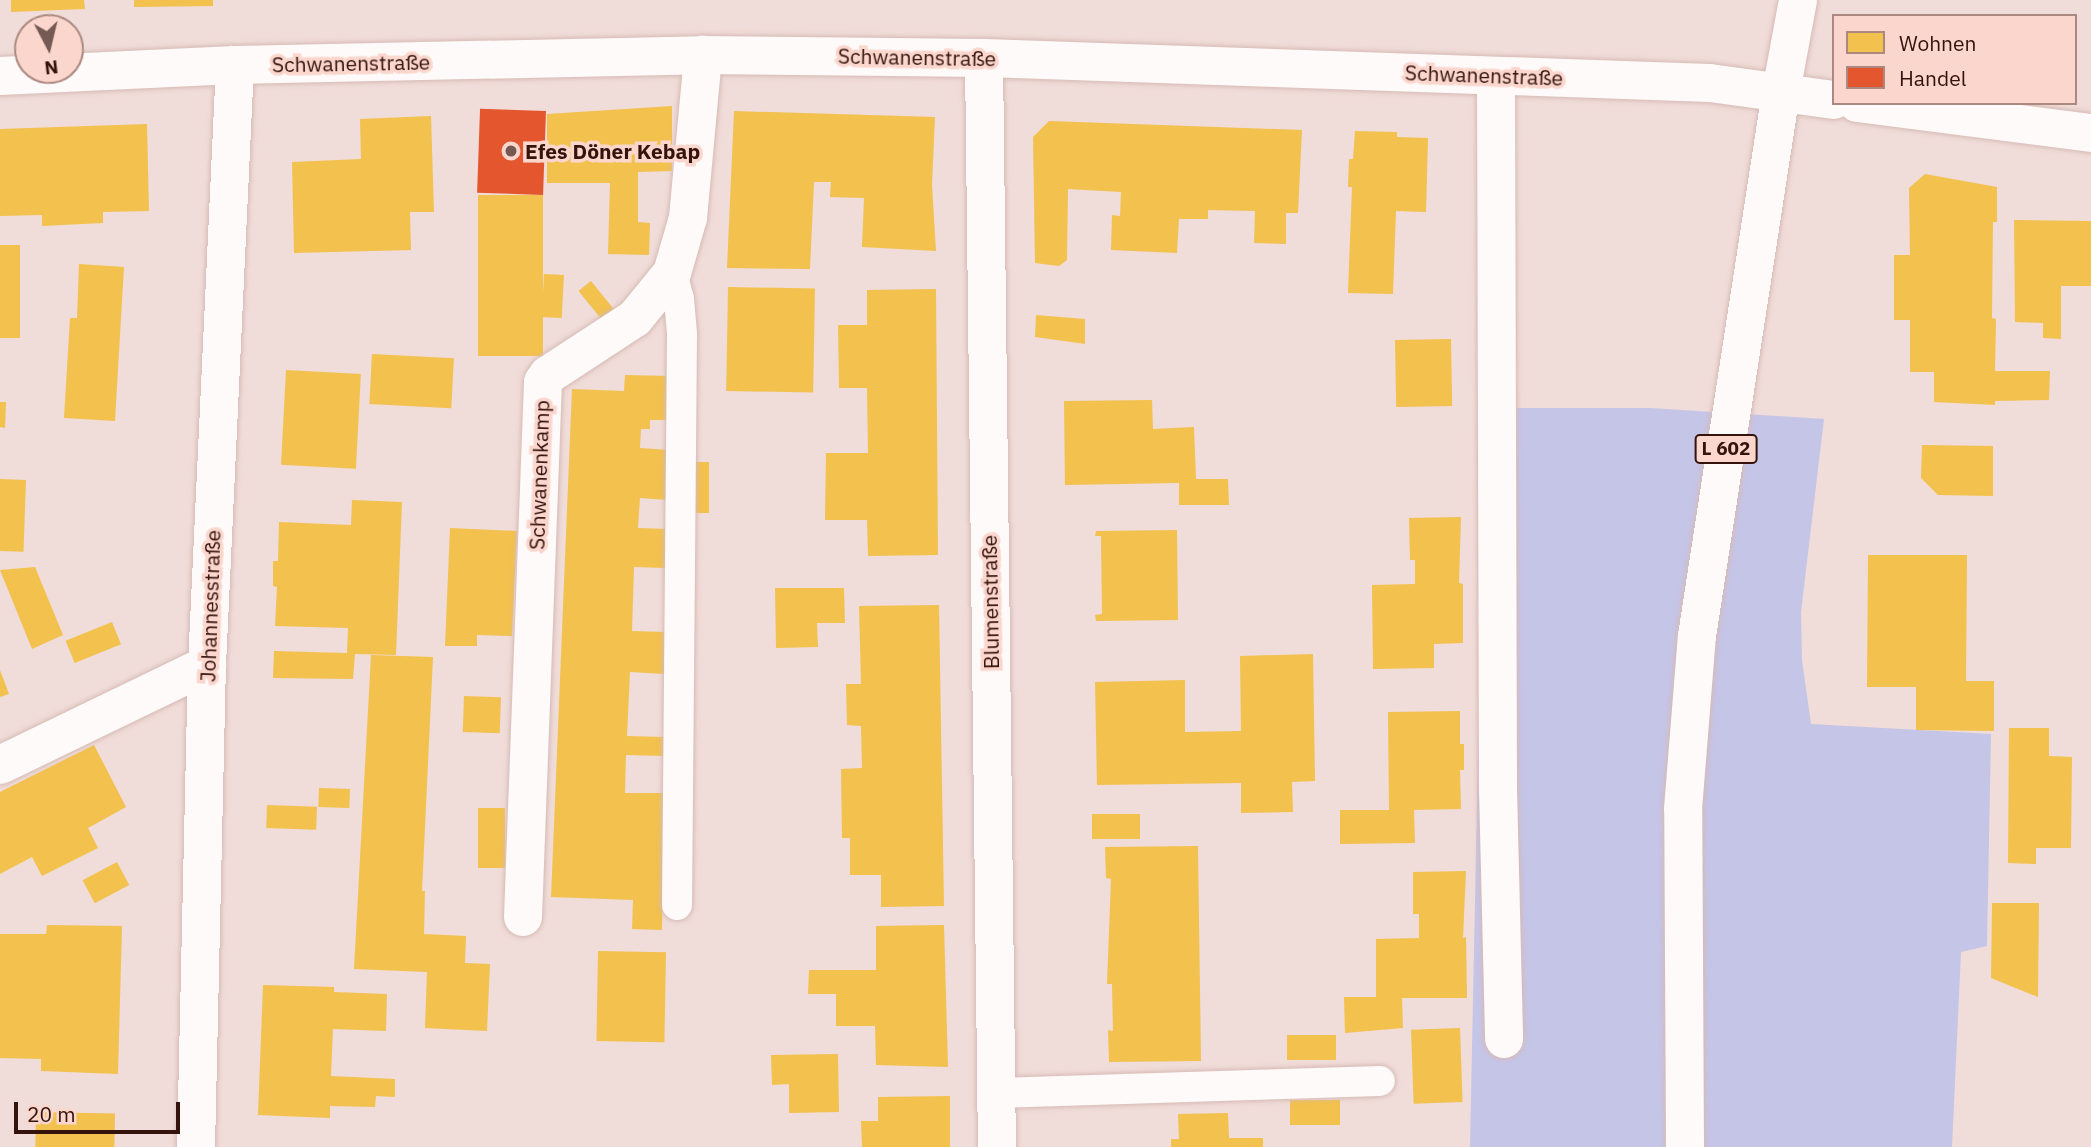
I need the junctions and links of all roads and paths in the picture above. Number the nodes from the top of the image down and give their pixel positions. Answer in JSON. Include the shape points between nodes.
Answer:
{"nodes":[{"id":1,"x":1798,"y":0,"type":"edge"},
{"id":2,"x":703,"y":55,"type":"junction"},
{"id":3,"x":984,"y":58,"type":"junction"},
{"id":4,"x":235,"y":65,"type":"junction"},
{"id":5,"x":0,"y":76,"type":"edge"},
{"id":6,"x":1496,"y":76,"type":"junction"},
{"id":7,"x":1781,"y":92,"type":"junction"},
{"id":8,"x":1832,"y":100,"type":"edge"},
{"id":9,"x":1873,"y":105,"type":"edge"},
{"id":10,"x":2091,"y":133,"type":"edge"},
{"id":11,"x":671,"y":274,"type":"junction"},
{"id":12,"x":207,"y":665,"type":"junction"},
{"id":13,"x":0,"y":765,"type":"edge"},
{"id":14,"x":677,"y":905,"type":"dead end"},
{"id":15,"x":523,"y":916,"type":"dead end"},
{"id":16,"x":1504,"y":1040,"type":"dead end"},
{"id":17,"x":1380,"y":1081,"type":"dead end"},
{"id":18,"x":996,"y":1093,"type":"junction"},
{"id":19,"x":196,"y":1147,"type":"edge"},
{"id":20,"x":997,"y":1147,"type":"edge"},
{"id":21,"x":1685,"y":1147,"type":"edge"}],
"edges":[{"from":1,"to":7,"type":"street","number":"L 602"},
{"from":2,"to":3,"type":"street","name":"Schwanenstraße"},
{"from":2,"to":4,"type":"street","name":"Schwanenstraße"},
{"from":2,"to":11,"type":"street","name":"Schwanenkamp","via":[[688,218]]},
{"from":3,"to":6,"type":"street","name":"Schwanenstraße"},
{"from":3,"to":18,"type":"street","name":"Blumenstraße"},
{"from":4,"to":5,"type":"street","name":"Schwanenstraße"},
{"from":4,"to":12,"type":"street","name":"Johannesstraße"},
{"from":6,"to":7,"type":"street","name":"Schwanenstraße","via":[[1710,83]]},
{"from":6,"to":16,"type":"street","via":[[1498,789]]},
{"from":7,"to":8,"type":"street","name":"Schwanenstraße"},
{"from":7,"to":21,"type":"street","number":"L 602","via":[[1696,649],[1683,808]]},
{"from":9,"to":10,"type":"street"},
{"from":11,"to":14,"type":"lane","via":[[679,299],[682,349]]},
{"from":11,"to":15,"type":"street","name":"Schwanenkamp","via":[[635,318],[543,382]]},
{"from":12,"to":13,"type":"street"},
{"from":12,"to":19,"type":"street","name":"Johannesstraße"},
{"from":17,"to":18,"type":"lane"},
{"from":18,"to":20,"type":"street","name":"Blumenstraße"}]}
